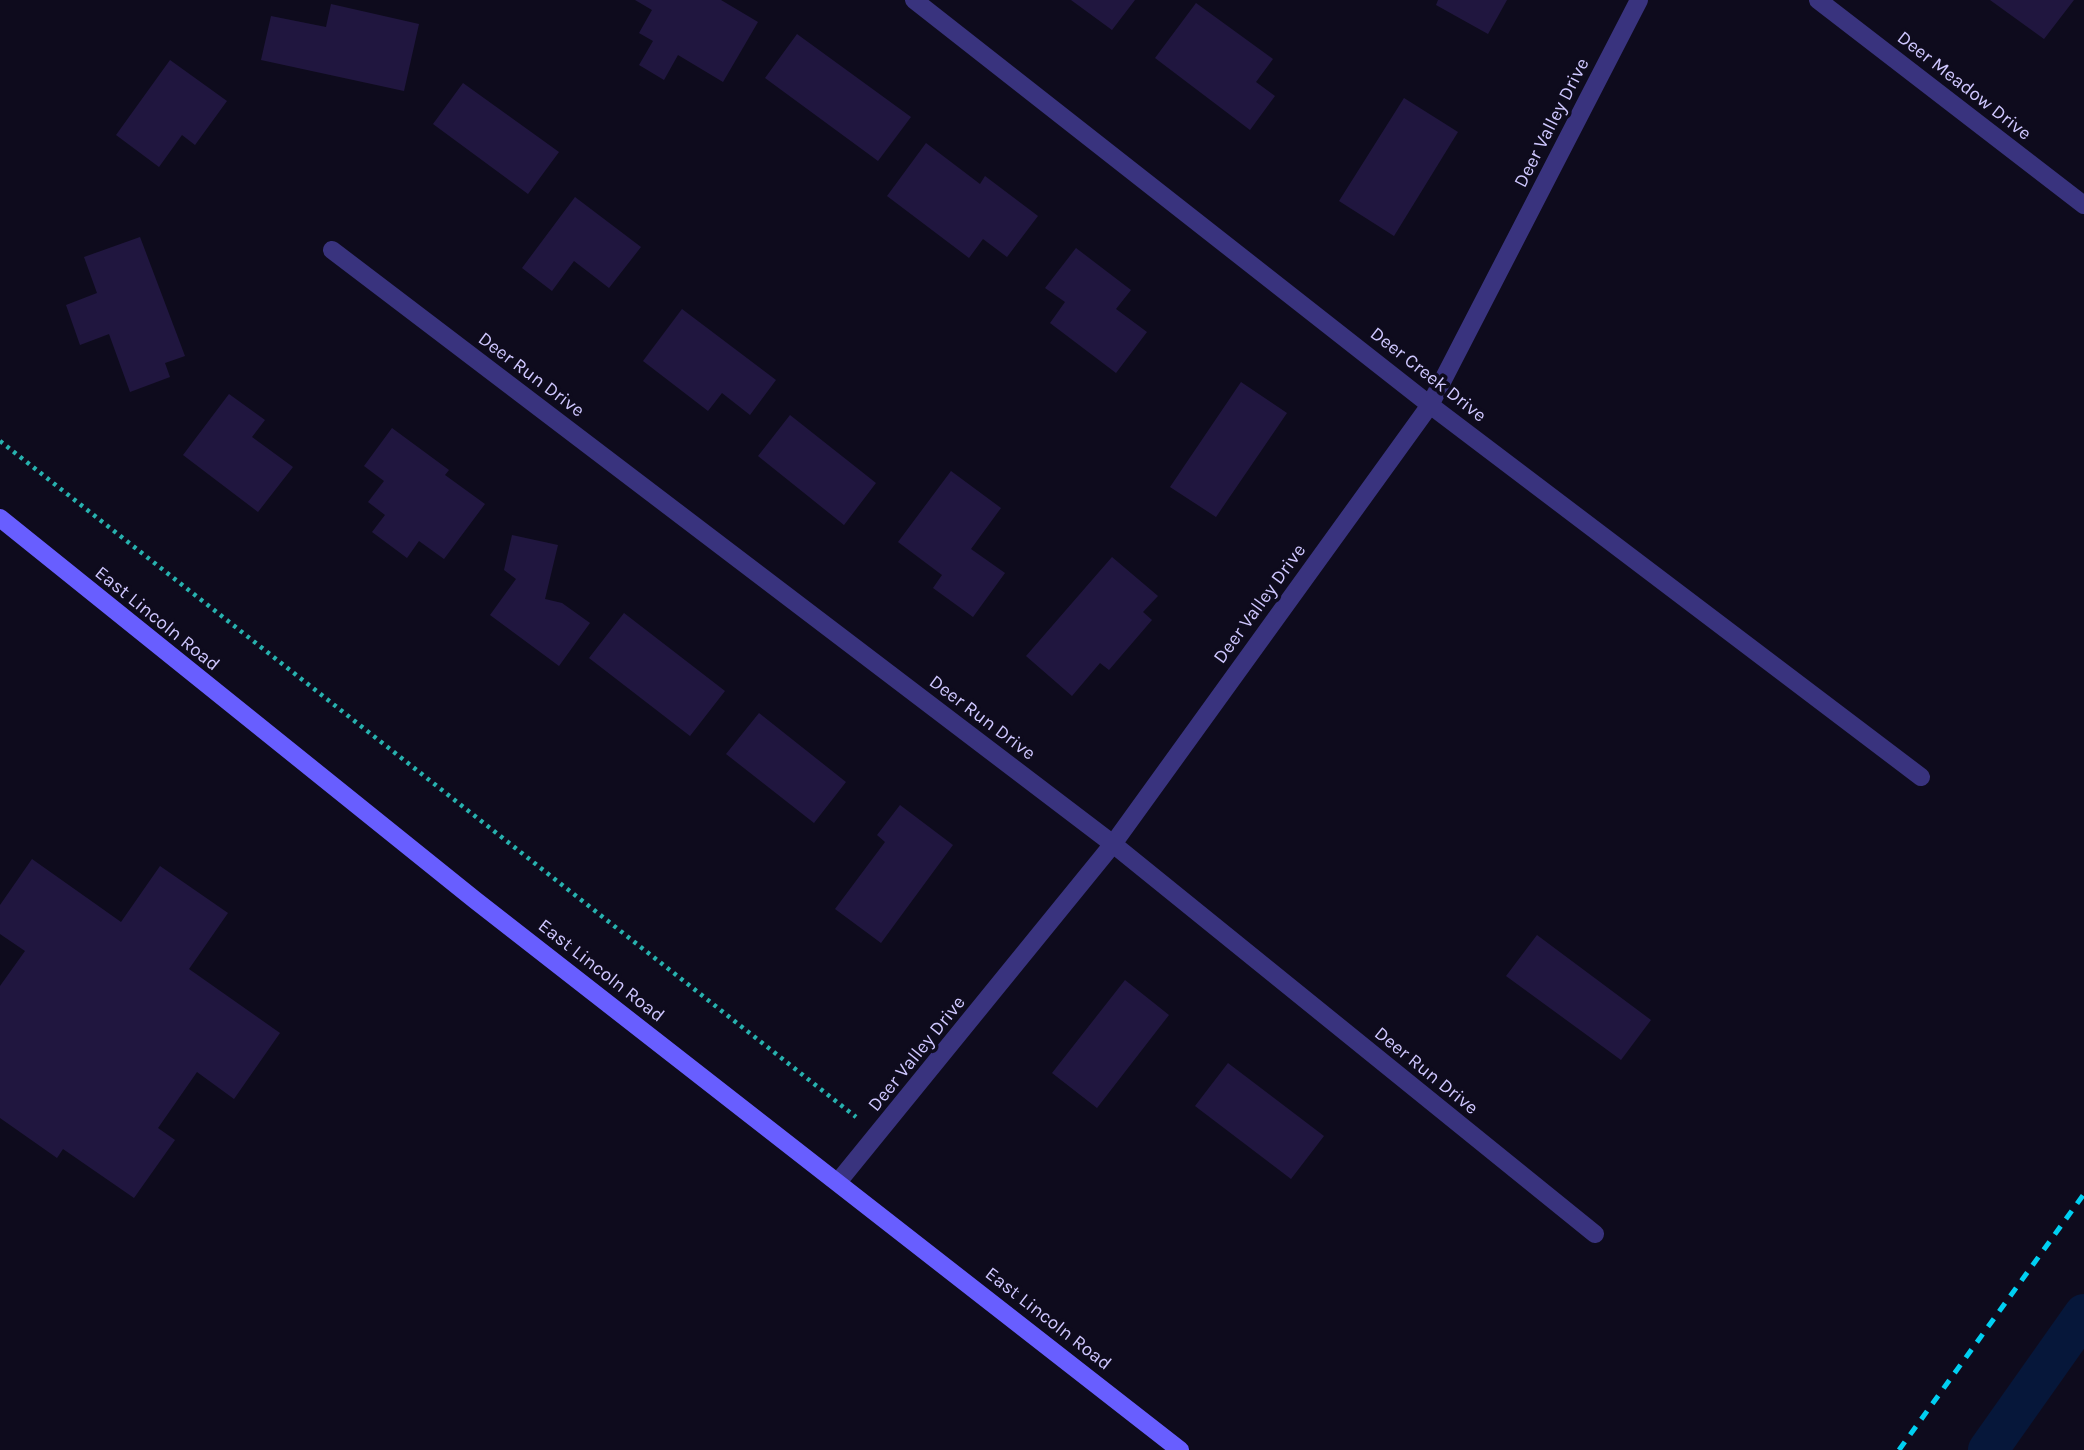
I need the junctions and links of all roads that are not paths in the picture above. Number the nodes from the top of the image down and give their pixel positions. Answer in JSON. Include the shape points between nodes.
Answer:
{"nodes":[{"id":1,"x":914,"y":0,"type":"edge"},
{"id":2,"x":1640,"y":0,"type":"edge"},
{"id":3,"x":1818,"y":0,"type":"edge"},
{"id":4,"x":2084,"y":205,"type":"edge"},
{"id":5,"x":332,"y":250,"type":"dead end"},
{"id":6,"x":1430,"y":405,"type":"junction"},
{"id":7,"x":0,"y":518,"type":"edge"},
{"id":8,"x":1922,"y":777,"type":"dead end"},
{"id":9,"x":1113,"y":844,"type":"junction"},
{"id":10,"x":838,"y":1182,"type":"junction"},
{"id":11,"x":1595,"y":1234,"type":"dead end"},
{"id":12,"x":1180,"y":1450,"type":"edge"}],
"edges":[{"from":1,"to":6,"type":"street","name":"Deer Creek Drive"},
{"from":2,"to":6,"type":"street","name":"Deer Valley Drive"},
{"from":3,"to":4,"type":"street","name":"Deer Meadow Drive"},
{"from":5,"to":9,"type":"street","name":"Deer Run Drive"},
{"from":6,"to":8,"type":"street","name":"Deer Creek Drive"},
{"from":6,"to":9,"type":"street","name":"Deer Valley Drive"},
{"from":7,"to":10,"type":"main road","name":"East Lincoln Road","via":[[464,892]]},
{"from":9,"to":10,"type":"street","name":"Deer Valley Drive"},
{"from":9,"to":11,"type":"street","name":"Deer Run Drive"},
{"from":10,"to":12,"type":"main road","name":"East Lincoln Road"}]}
